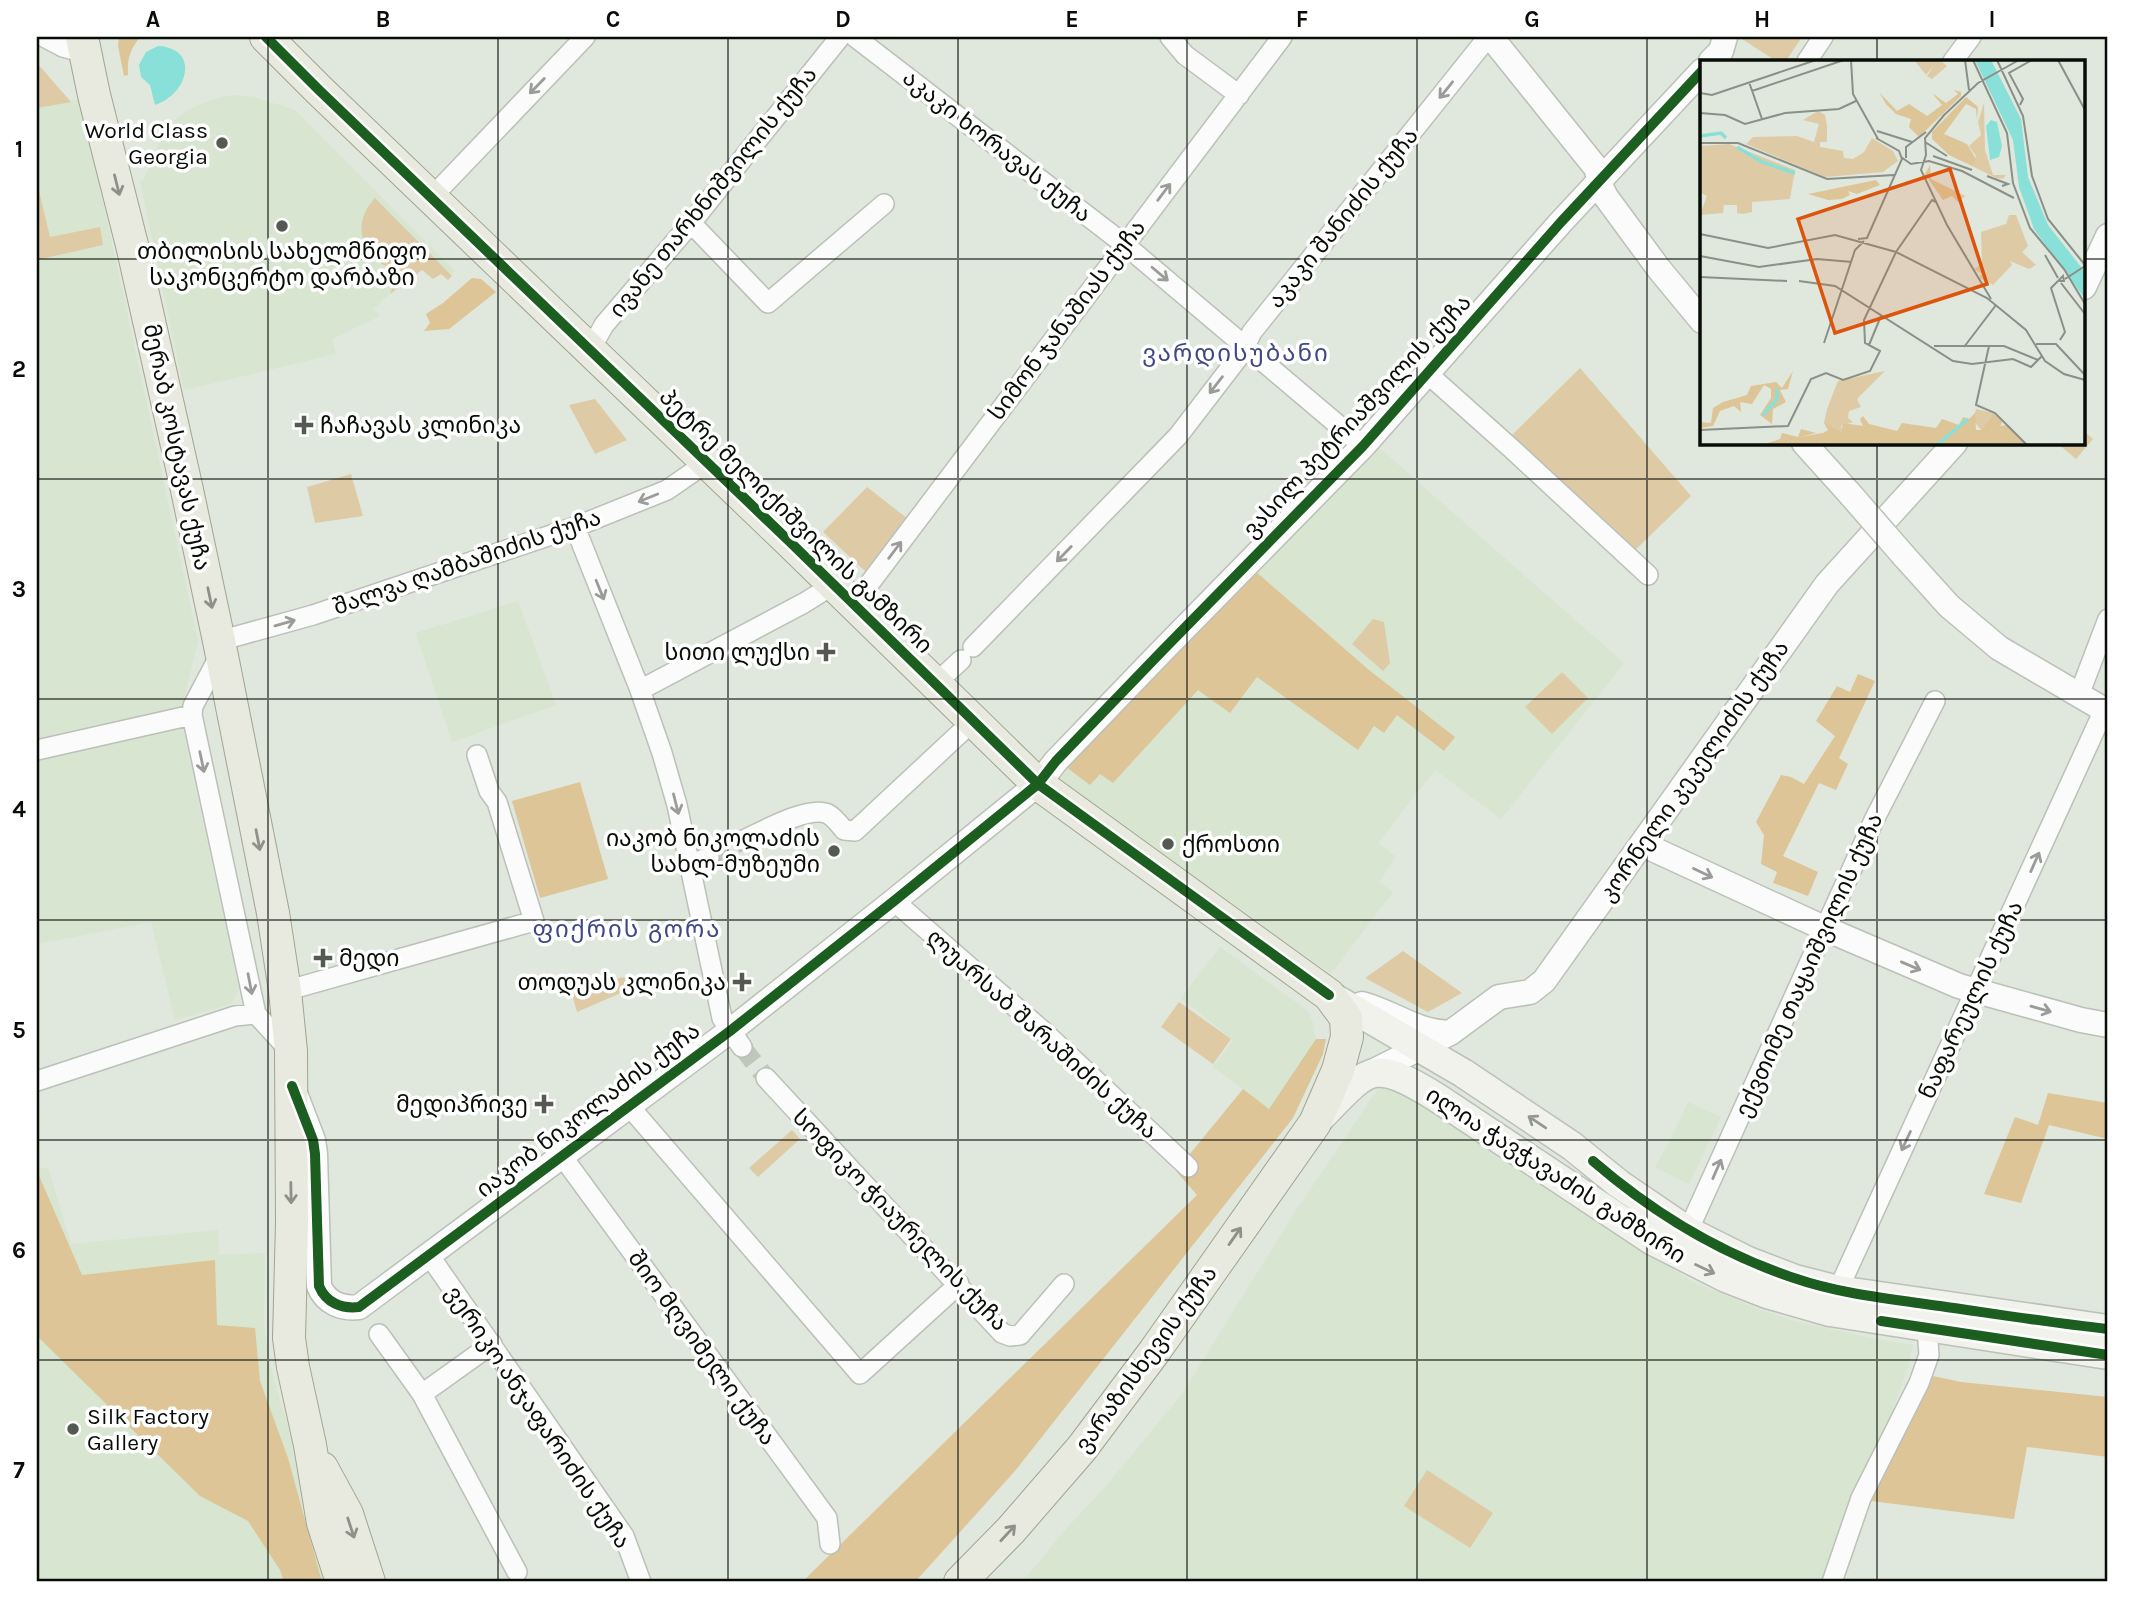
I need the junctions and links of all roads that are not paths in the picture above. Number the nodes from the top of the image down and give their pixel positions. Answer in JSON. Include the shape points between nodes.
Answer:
{"nodes":[{"id":1,"x":44,"y":37,"type":"edge"},
{"id":2,"x":267,"y":37,"type":"edge"},
{"id":3,"x":584,"y":37,"type":"edge"},
{"id":4,"x":840,"y":37,"type":"edge"},
{"id":5,"x":855,"y":37,"type":"edge"},
{"id":6,"x":1170,"y":37,"type":"edge"},
{"id":7,"x":1282,"y":37,"type":"edge"},
{"id":8,"x":1489,"y":37,"type":"edge"},
{"id":9,"x":1823,"y":37,"type":"edge"},
{"id":10,"x":1971,"y":37,"type":"edge"},
{"id":11,"x":87,"y":42,"type":"edge"},
{"id":12,"x":1808,"y":60,"type":"edge"},
{"id":13,"x":1954,"y":60,"type":"edge"},
{"id":14,"x":1700,"y":73,"type":"edge"},
{"id":15,"x":1239,"y":95,"type":"junction"},
{"id":16,"x":1599,"y":183,"type":"junction"},
{"id":17,"x":431,"y":198,"type":"junction"},
{"id":18,"x":884,"y":204,"type":"dead end"},
{"id":19,"x":691,"y":223,"type":"junction"},
{"id":20,"x":2108,"y":236,"type":"edge"},
{"id":21,"x":1124,"y":244,"type":"junction"},
{"id":22,"x":2086,"y":283,"type":"edge"},
{"id":23,"x":1700,"y":319,"type":"edge"},
{"id":24,"x":1245,"y":345,"type":"junction"},
{"id":25,"x":590,"y":350,"type":"junction"},
{"id":26,"x":1428,"y":374,"type":"junction"},
{"id":27,"x":1805,"y":444,"type":"edge"},
{"id":28,"x":1954,"y":444,"type":"edge"},
{"id":29,"x":1363,"y":446,"type":"junction"},
{"id":30,"x":706,"y":463,"type":"junction"},
{"id":31,"x":575,"y":527,"type":"junction"},
{"id":32,"x":1648,"y":575,"type":"dead end"},
{"id":33,"x":844,"y":595,"type":"junction"},
{"id":34,"x":2108,"y":619,"type":"edge"},
{"id":35,"x":220,"y":647,"type":"junction"},
{"id":36,"x":934,"y":685,"type":"junction"},
{"id":37,"x":640,"y":690,"type":"junction"},
{"id":38,"x":2079,"y":695,"type":"junction"},
{"id":39,"x":1934,"y":701,"type":"dead end"},
{"id":40,"x":2106,"y":711,"type":"edge"},
{"id":41,"x":192,"y":715,"type":"junction"},
{"id":42,"x":972,"y":722,"type":"junction"},
{"id":43,"x":37,"y":750,"type":"edge"},
{"id":44,"x":477,"y":755,"type":"dead end"},
{"id":45,"x":1038,"y":784,"type":"junction"},
{"id":46,"x":744,"y":840,"type":"tunnel mouth"},
{"id":47,"x":1642,"y":844,"type":"junction"},
{"id":48,"x":709,"y":857,"type":"tunnel mouth"},
{"id":49,"x":689,"y":866,"type":"junction"},
{"id":50,"x":894,"y":901,"type":"junction"},
{"id":51,"x":1826,"y":929,"type":"junction"},
{"id":52,"x":1976,"y":990,"type":"junction"},
{"id":53,"x":285,"y":991,"type":"junction"},
{"id":54,"x":1329,"y":995,"type":"junction"},
{"id":55,"x":256,"y":1014,"type":"junction"},
{"id":56,"x":2108,"y":1025,"type":"edge"},
{"id":57,"x":1450,"y":1033,"type":"junction"},
{"id":58,"x":736,"y":1039,"type":"junction"},
{"id":59,"x":290,"y":1051,"type":"junction"},
{"id":60,"x":1412,"y":1053,"type":"junction"},
{"id":61,"x":1372,"y":1072,"type":"junction"},
{"id":62,"x":766,"y":1078,"type":"tunnel mouth"},
{"id":63,"x":37,"y":1081,"type":"edge"},
{"id":64,"x":629,"y":1106,"type":"junction"},
{"id":65,"x":1315,"y":1123,"type":"junction"},
{"id":66,"x":303,"y":1152,"type":"junction"},
{"id":67,"x":562,"y":1156,"type":"junction"},
{"id":68,"x":1188,"y":1167,"type":"dead end"},
{"id":69,"x":1688,"y":1231,"type":"junction"},
{"id":70,"x":429,"y":1255,"type":"junction"},
{"id":71,"x":959,"y":1284,"type":"junction"},
{"id":72,"x":1063,"y":1284,"type":"dead end"},
{"id":73,"x":1838,"y":1290,"type":"junction"},
{"id":74,"x":2108,"y":1329,"type":"edge"},
{"id":75,"x":379,"y":1334,"type":"dead end"},
{"id":76,"x":1928,"y":1341,"type":"junction"},
{"id":77,"x":492,"y":1344,"type":"junction"},
{"id":78,"x":2108,"y":1355,"type":"edge"},
{"id":79,"x":422,"y":1394,"type":"junction"},
{"id":80,"x":310,"y":1445,"type":"junction"},
{"id":81,"x":830,"y":1544,"type":"dead end"},
{"id":82,"x":517,"y":1572,"type":"dead end"},
{"id":83,"x":342,"y":1582,"type":"edge"},
{"id":84,"x":369,"y":1582,"type":"edge"},
{"id":85,"x":641,"y":1582,"type":"edge"},
{"id":86,"x":960,"y":1582,"type":"edge"},
{"id":87,"x":1832,"y":1582,"type":"edge"}],
"edges":[{"from":1,"to":11,"type":"street","via":[[63,47]]},
{"from":2,"to":17,"type":"main road","name":"პეტრე მელიქიშვილის გამზირი"},
{"from":3,"to":17,"type":"street","one_way":true},
{"from":4,"to":19,"type":"street","name":"ივანე თარხნიშვილის ქუჩა"},
{"from":5,"to":21,"type":"street","name":"აკაკი ხორავას ქუჩა"},
{"from":6,"to":15,"type":"street","via":[[1185,55]]},
{"from":7,"to":15,"type":"street","name":"სიმონ ჯანაშიას ქუჩა"},
{"from":8,"to":16,"type":"street","via":[[1597,169]]},
{"from":8,"to":24,"type":"street","name":"აკაკი შანიძის ქუჩა","one_way":true},
{"from":9,"to":12,"type":"street"},
{"from":10,"to":13,"type":"street"},
{"from":11,"to":35,"type":"main road","name":"მერაბ კოსტავას ქუჩა","one_way":true,"via":[[94,95],[132,245]]},
{"from":14,"to":16,"type":"street","name":"ვასილ პეტრიაშვილის ქუჩა"},
{"from":21,"to":15,"type":"street","name":"სიმონ ჯანაშიას ქუჩა","one_way":true},
{"from":16,"to":23,"type":"street"},
{"from":16,"to":26,"type":"street","name":"ვასილ პეტრიაშვილის ქუჩა"},
{"from":17,"to":25,"type":"main road","name":"პეტრე მელიქიშვილის გამზირი"},
{"from":18,"to":19,"type":"street","via":[[768,303]]},
{"from":19,"to":25,"type":"street","name":"ივანე თარხნიშვილის ქუჩა","via":[[604,325]]},
{"from":20,"to":22,"type":"street"},
{"from":21,"to":24,"type":"street","name":"აკაკი ხორავას ქუჩა","one_way":true},
{"from":33,"to":21,"type":"street","name":"სიმონ ჯანაშიას ქუჩა","one_way":true},
{"from":24,"to":29,"type":"street","name":"აკაკი ხორავას ქუჩა"},
{"from":24,"to":36,"type":"street","name":"აკაკი შანიძის ქუჩა","one_way":true,"via":[[1178,436]]},
{"from":25,"to":30,"type":"main road","name":"პეტრე მელიქიშვილის გამზირი"},
{"from":26,"to":29,"type":"street","name":"ვასილ პეტრიაშვილის ქუჩა"},
{"from":26,"to":32,"type":"street"},
{"from":27,"to":38,"type":"street","bridge":true,"via":[[1949,606],[1999,648]]},
{"from":28,"to":47,"type":"street","name":"კორნელი კეკელიძის ქუჩა","via":[[1827,584]]},
{"from":29,"to":45,"type":"street","name":"ვასილ პეტრიაშვილის ქუჩა"},
{"from":30,"to":31,"type":"street","name":"შალვა ღამბაშიძის ქუჩა","one_way":true,"via":[[667,490]]},
{"from":30,"to":33,"type":"main road","name":"პეტრე მელიქიშვილის გამზირი"},
{"from":35,"to":31,"type":"street","name":"შალვა ღამბაშიძის ქუჩა","one_way":true},
{"from":31,"to":37,"type":"street","one_way":true},
{"from":33,"to":36,"type":"main road","name":"პეტრე მელიქიშვილის გამზირი"},
{"from":33,"to":37,"type":"street","via":[[804,603]]},
{"from":34,"to":38,"type":"street"},
{"from":35,"to":41,"type":"street"},
{"from":35,"to":53,"type":"main road","name":"მერაბ კოსტავას ქუჩა","one_way":true},
{"from":36,"to":42,"type":"main road","name":"პეტრე მელიქიშვილის გამზირი"},
{"from":37,"to":49,"type":"street","one_way":true,"via":[[677,805]]},
{"from":38,"to":40,"type":"street"},
{"from":39,"to":51,"type":"street","name":"ექვთიმე თაყაიშვილის ქუჩა"},
{"from":52,"to":40,"type":"street","name":"ნაფარეულის ქუჩა","one_way":true},
{"from":41,"to":43,"type":"street"},
{"from":41,"to":55,"type":"street","one_way":true},
{"from":42,"to":45,"type":"main road","name":"პეტრე მელიქიშვილის გამზირი"},
{"from":42,"to":46,"type":"street","via":[[855,831],[844,830],[830,815],[817,811]]},
{"from":44,"to":53,"type":"street","via":[[497,802],[534,921]]},
{"from":45,"to":50,"type":"street","name":"იაკობ ნიკოლაძის ქუჩა"},
{"from":45,"to":54,"type":"main road","name":"პეტრე მელიქიშვილის გამზირი"},
{"from":47,"to":51,"type":"street","one_way":true},
{"from":47,"to":57,"type":"street","name":"კორნელი კეკელიძის ქუჩა","via":[[1544,981],[1530,992],[1499,997]]},
{"from":48,"to":49,"type":"street"},
{"from":49,"to":58,"type":"street","via":[[722,1018]]},
{"from":50,"to":58,"type":"street","name":"იაკობ ნიკოლაძის ქუჩა"},
{"from":50,"to":68,"type":"street","name":"ლუარსაბ შარაშიძის ქუჩა","via":[[1043,1031]]},
{"from":51,"to":52,"type":"street","one_way":true},
{"from":69,"to":51,"type":"street","name":"ექვთიმე თაყაიშვილის ქუჩა","one_way":true},
{"from":52,"to":56,"type":"street","one_way":true},
{"from":52,"to":73,"type":"street","name":"ნაფარეულის ქუჩა","one_way":true},
{"from":53,"to":59,"type":"main road","name":"მერაბ კოსტავას ქუჩა"},
{"from":54,"to":57,"type":"street","via":[[1418,1028]]},
{"from":54,"to":60,"type":"main road","name":"პეტრე მელიქიშვილის გამზირი"},
{"from":54,"to":65,"type":"main road","name":"ვარაზისხევის ქუჩა","via":[[1346,1018],[1347,1037]]},
{"from":55,"to":59,"type":"street"},
{"from":55,"to":63,"type":"street","via":[[235,1016]]},
{"from":57,"to":60,"type":"street","name":"კორნელი კეკელიძის ქუჩა"},
{"from":58,"to":64,"type":"street","name":"იაკობ ნიკოლაძის ქუჩა"},
{"from":59,"to":66,"type":"main road","name":"მერაბ კოსტავას ქუჩა"},
{"from":60,"to":61,"type":"street","name":"ვარაზისხევის ქუჩა"},
{"from":69,"to":60,"type":"main road","name":"ილია ჭავჭავაძის გამზირი","one_way":true,"via":[[1463,1073]]},
{"from":61,"to":65,"type":"main road","name":"ვარაზისხევის ქუჩა","via":[[1353,1084]]},
{"from":61,"to":76,"type":"main road","name":"ილია ჭავჭავაძის გამზირი","one_way":true,"via":[[1415,1084],[1653,1241],[1706,1269],[1768,1294]]},
{"from":62,"to":71,"type":"street","name":"სოფიკო ჭიაურელის ქუჩა"},
{"from":64,"to":67,"type":"street","name":"იაკობ ნიკოლაძის ქუჩა"},
{"from":64,"to":71,"type":"street","via":[[860,1374]]},
{"from":86,"to":65,"type":"main road","name":"ვარაზისხევის ქუჩა","one_way":true,"via":[[1082,1448]]},
{"from":66,"to":70,"type":"street","name":"იაკობ ნიკოლაძის ქუჩა","via":[[320,1290],[328,1299],[340,1306],[359,1307]]},
{"from":66,"to":80,"type":"main road","name":"მერაბ კოსტავას ქუჩა","one_way":true,"via":[[289,1338]]},
{"from":67,"to":70,"type":"street","name":"იაკობ ნიკოლაძის ქუჩა"},
{"from":67,"to":81,"type":"street","name":"შიო მღვიმელი ქუჩა","via":[[827,1518]]},
{"from":69,"to":73,"type":"main road","name":"ილია ჭავჭავაძის გამზირი","via":[[1748,1261]]},
{"from":70,"to":77,"type":"street","name":"ვერიკო ანჯაფარიძის ქუჩა"},
{"from":71,"to":72,"type":"street","name":"სოფიკო ჭიაურელის ქუჩა","via":[[1010,1336],[1020,1335]]},
{"from":73,"to":74,"type":"main road","name":"ილია ჭავჭავაძის გამზირი"},
{"from":75,"to":79,"type":"street"},
{"from":76,"to":78,"type":"main road","name":"ილია ჭავჭავაძის გამზირი","via":[[1954,1332]]},
{"from":76,"to":87,"type":"street","via":[[1919,1383],[1861,1498]]},
{"from":77,"to":79,"type":"street"},
{"from":77,"to":85,"type":"street","name":"ვერიკო ანჯაფარიძის ქუჩა","via":[[624,1536]]},
{"from":79,"to":82,"type":"street"},
{"from":80,"to":83,"type":"main road","name":"მერაბ კოსტავას ქუჩა","via":[[323,1524]]},
{"from":80,"to":84,"type":"main road","name":"მერაბ კოსტავას ქუჩა","one_way":true,"via":[[347,1514]]}]}
